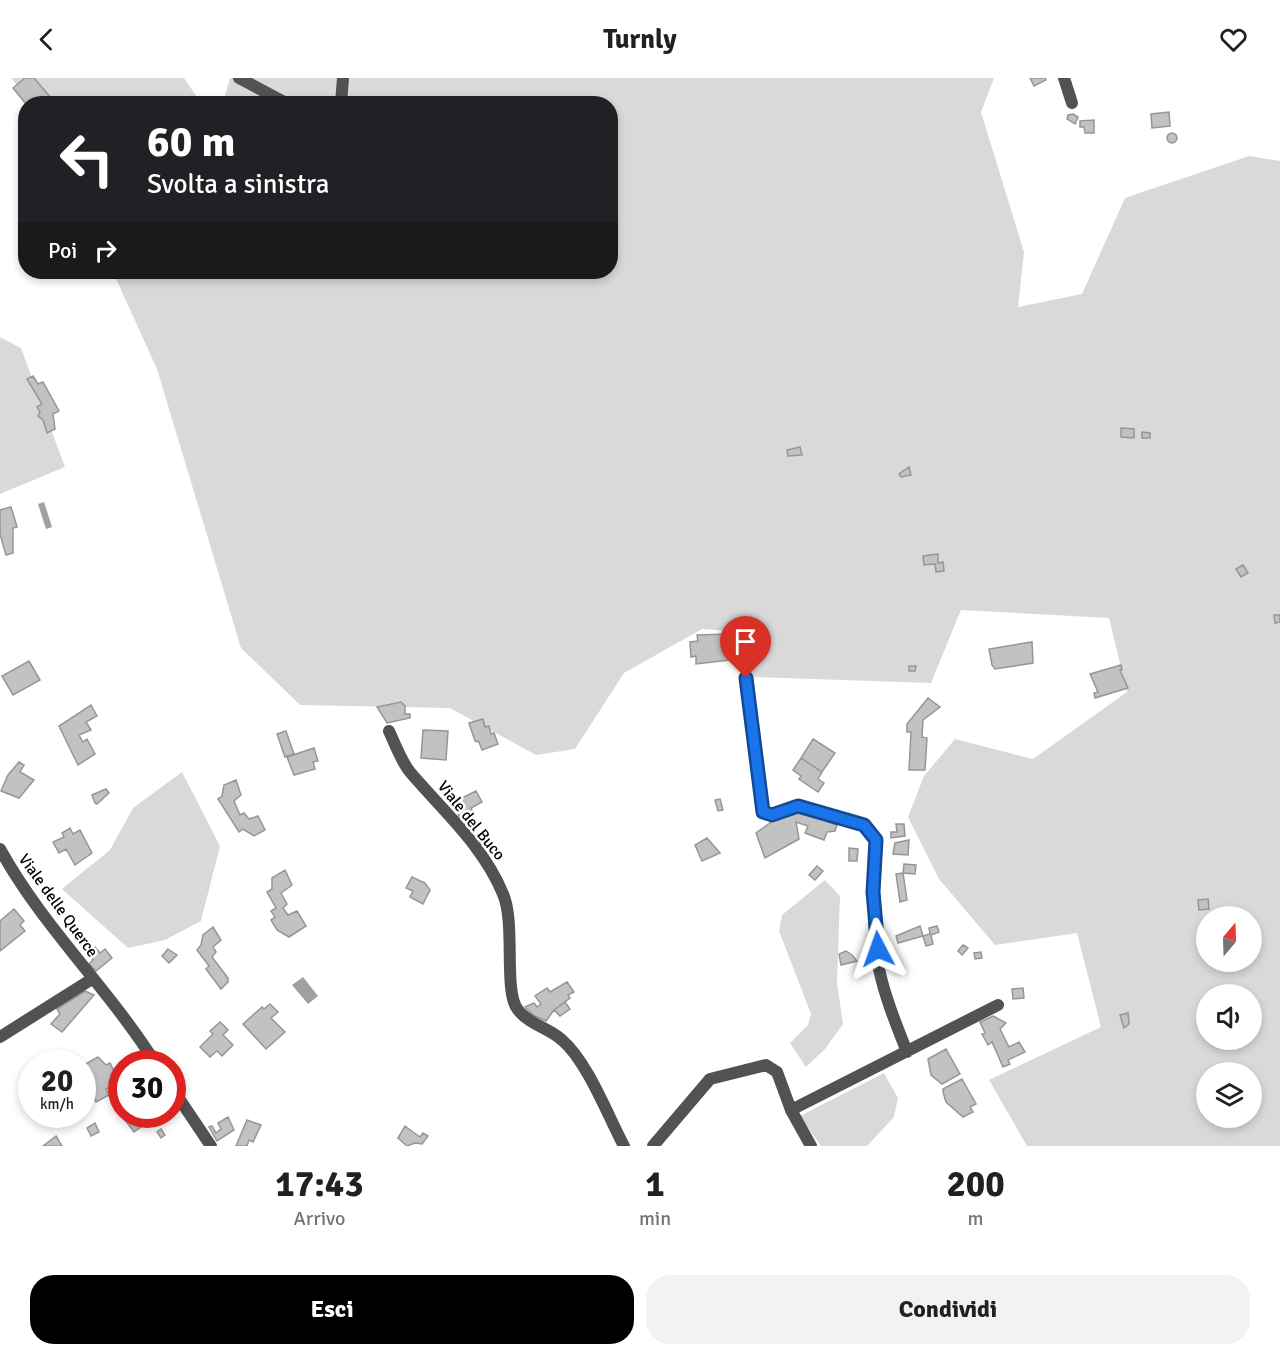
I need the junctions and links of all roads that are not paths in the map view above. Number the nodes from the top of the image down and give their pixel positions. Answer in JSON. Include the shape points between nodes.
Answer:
{"nodes":[{"id":1,"x":238,"y":78,"type":"edge"},
{"id":2,"x":343,"y":78,"type":"edge"},
{"id":3,"x":1064,"y":78,"type":"edge"},
{"id":4,"x":273,"y":96,"type":"edge"},
{"id":5,"x":342,"y":96,"type":"edge"},
{"id":6,"x":1072,"y":103,"type":"dead end"},
{"id":7,"x":746,"y":678,"type":"dead end"},
{"id":8,"x":389,"y":731,"type":"dead end"},
{"id":9,"x":0,"y":849,"type":"edge"},
{"id":10,"x":92,"y":979,"type":"junction"},
{"id":11,"x":998,"y":1005,"type":"dead end"},
{"id":12,"x":0,"y":1037,"type":"edge"},
{"id":13,"x":147,"y":1050,"type":"edge"},
{"id":14,"x":906,"y":1052,"type":"junction"},
{"id":15,"x":186,"y":1109,"type":"edge"},
{"id":16,"x":790,"y":1110,"type":"junction"},
{"id":17,"x":211,"y":1146,"type":"edge"},
{"id":18,"x":624,"y":1146,"type":"edge"},
{"id":19,"x":653,"y":1146,"type":"edge"},
{"id":20,"x":811,"y":1146,"type":"edge"}],
"edges":[{"from":1,"to":4,"type":"street"},
{"from":2,"to":5,"type":"street"},
{"from":3,"to":6,"type":"street"},
{"from":7,"to":14,"type":"street","via":[[763,812],[772,815],[798,806],[864,825],[876,840],[873,892],[879,967]]},
{"from":8,"to":18,"type":"street","name":"Viale del Buco","via":[[408,770],[481,852],[495,874],[508,916],[510,991],[516,1009],[535,1026],[562,1039],[578,1058]]},
{"from":9,"to":10,"type":"street","name":"Viale delle Querce","via":[[15,877]]},
{"from":10,"to":12,"type":"street","name":"Viale delle Querce"},
{"from":10,"to":13,"type":"street","name":"Viale delle Querce","via":[[131,1024]]},
{"from":11,"to":14,"type":"street"},
{"from":14,"to":16,"type":"street"},
{"from":15,"to":17,"type":"street"},
{"from":16,"to":19,"type":"street","via":[[777,1072],[766,1065],[732,1073],[710,1079]]},
{"from":16,"to":20,"type":"street"}]}
